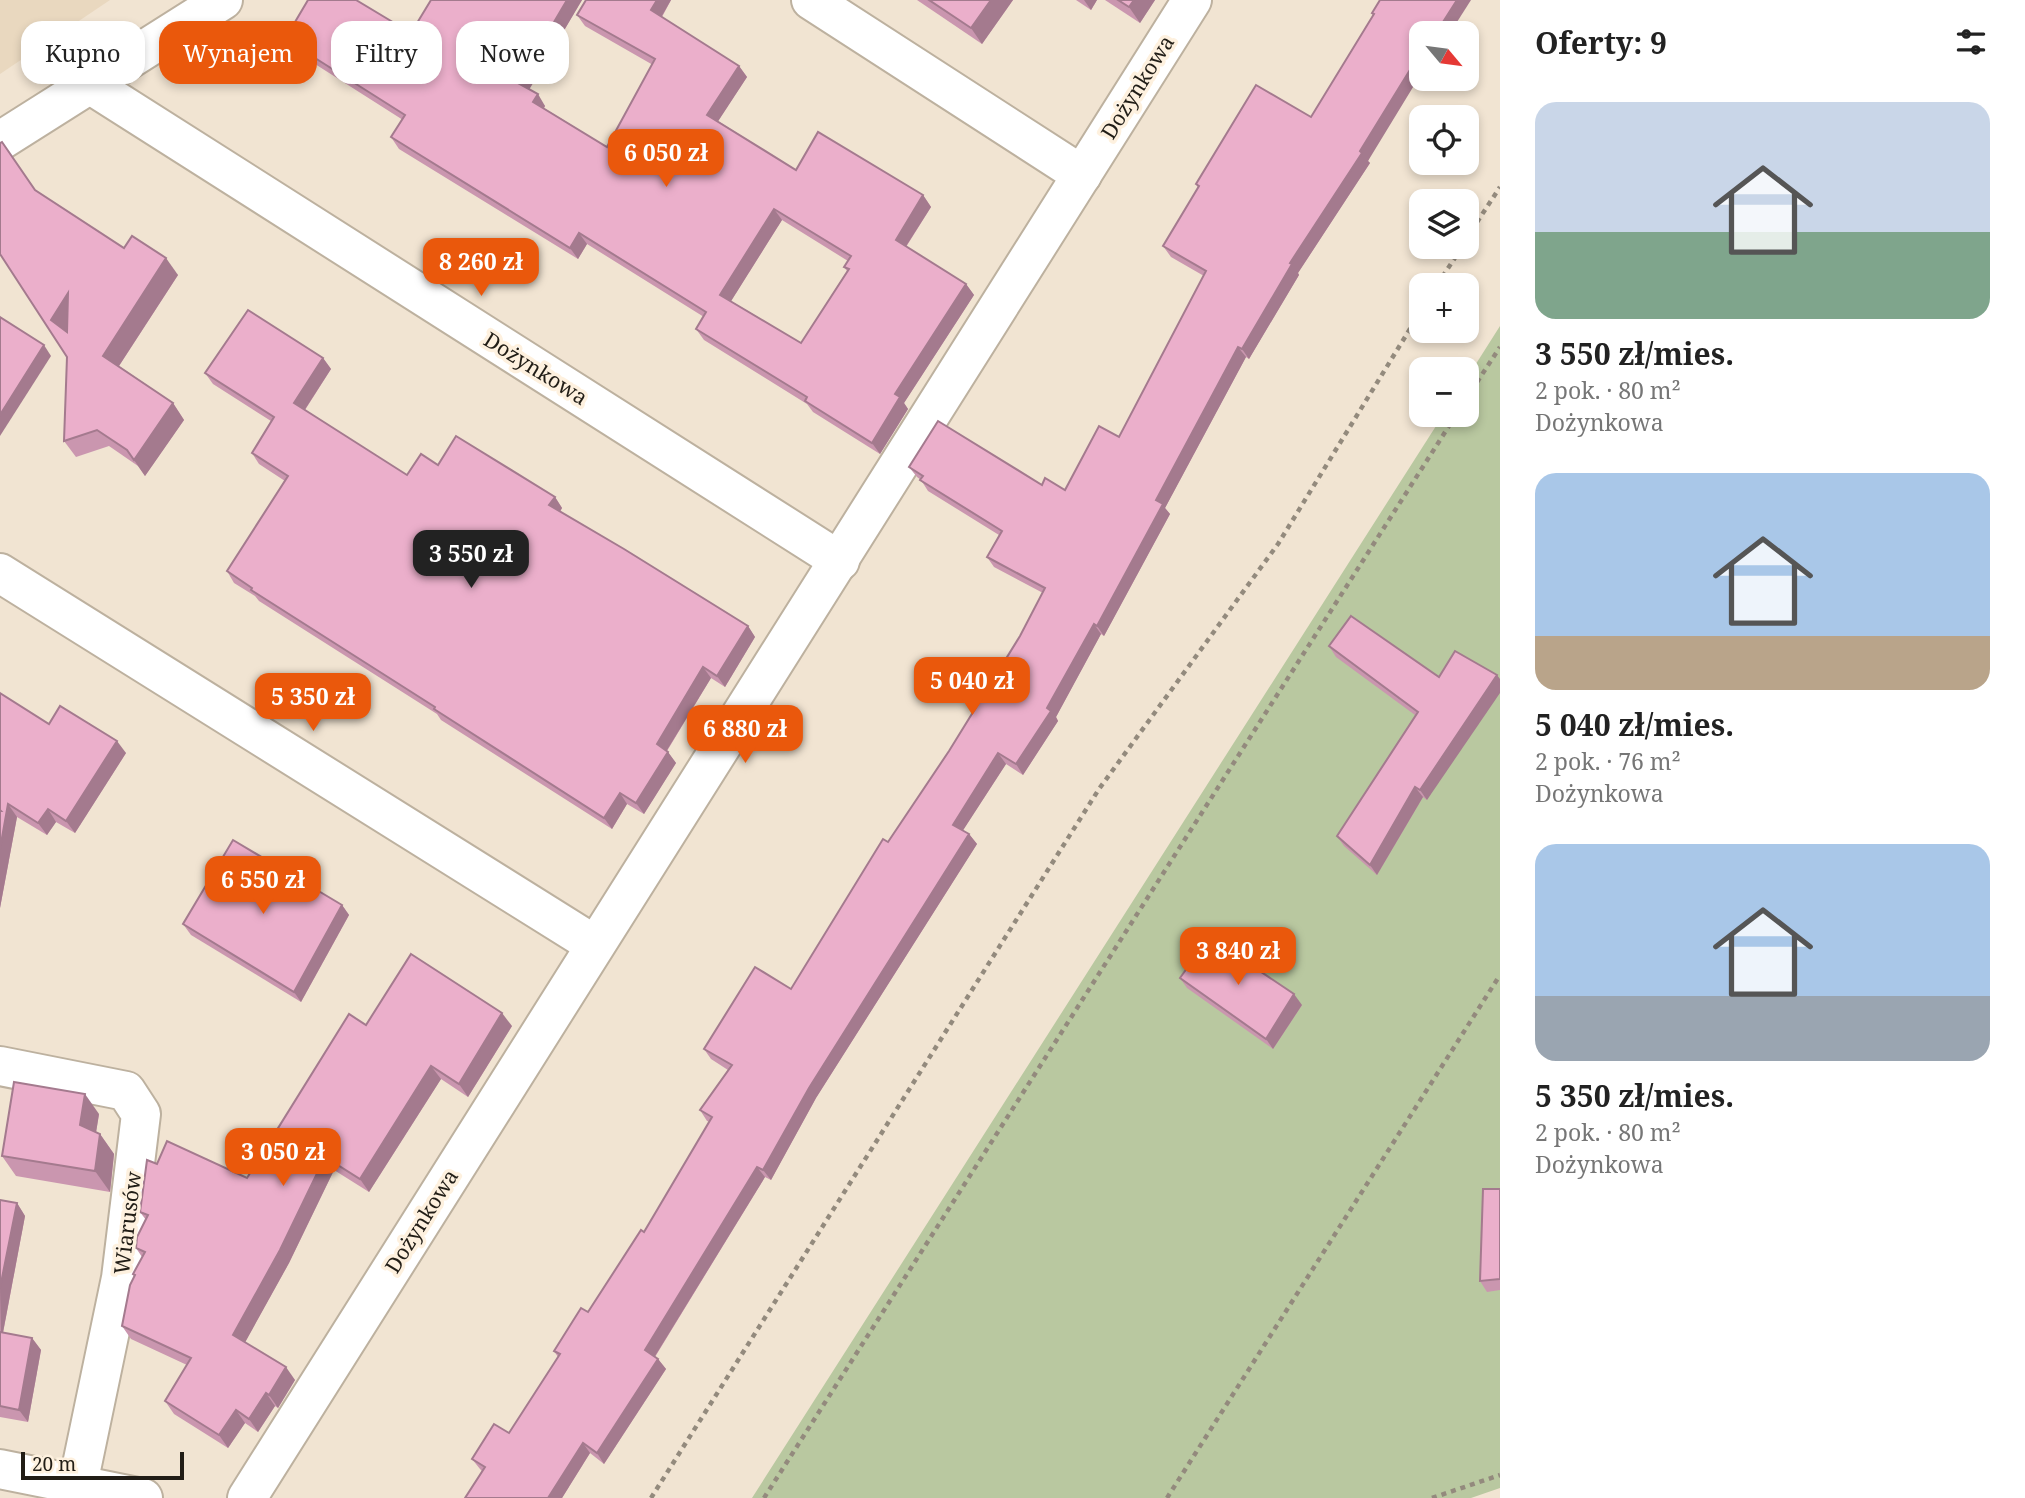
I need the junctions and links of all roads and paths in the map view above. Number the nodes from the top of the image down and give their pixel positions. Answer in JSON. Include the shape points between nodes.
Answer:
{"nodes":[{"id":1,"x":223,"y":0,"type":"edge"},
{"id":2,"x":811,"y":0,"type":"edge"},
{"id":3,"x":1192,"y":0,"type":"edge"},
{"id":4,"x":91,"y":85,"type":"junction"},
{"id":5,"x":0,"y":141,"type":"edge"},
{"id":6,"x":1082,"y":175,"type":"junction"},
{"id":7,"x":1500,"y":187,"type":"edge"},
{"id":8,"x":1479,"y":219,"type":"edge"},
{"id":9,"x":1409,"y":331,"type":"edge"},
{"id":10,"x":1500,"y":347,"type":"edge"},
{"id":11,"x":1479,"y":379,"type":"edge"},
{"id":12,"x":1449,"y":427,"type":"edge"},
{"id":13,"x":840,"y":561,"type":"junction"},
{"id":14,"x":0,"y":573,"type":"edge"},
{"id":15,"x":595,"y":945,"type":"junction"},
{"id":16,"x":1500,"y":975,"type":"edge"},
{"id":17,"x":0,"y":1066,"type":"edge"},
{"id":18,"x":0,"y":1469,"type":"edge"},
{"id":19,"x":1500,"y":1475,"type":"edge"},
{"id":20,"x":78,"y":1484,"type":"junction"},
{"id":21,"x":143,"y":1498,"type":"edge"},
{"id":22,"x":247,"y":1498,"type":"edge"},
{"id":23,"x":651,"y":1498,"type":"edge"},
{"id":24,"x":764,"y":1498,"type":"edge"},
{"id":25,"x":1167,"y":1498,"type":"edge"},
{"id":26,"x":1432,"y":1498,"type":"edge"}],
"edges":[{"from":1,"to":4,"type":"street"},
{"from":2,"to":6,"type":"street"},
{"from":3,"to":6,"type":"street","name":"Dożynkowa"},
{"from":4,"to":5,"type":"street"},
{"from":4,"to":13,"type":"street","name":"Dożynkowa"},
{"from":6,"to":13,"type":"street","name":"Dożynkowa"},
{"from":7,"to":8,"type":"path"},
{"from":9,"to":23,"type":"path","via":[[1278,544],[1099,789]]},
{"from":10,"to":11,"type":"path"},
{"from":12,"to":24,"type":"path"},
{"from":13,"to":15,"type":"street","name":"Dożynkowa"},
{"from":14,"to":15,"type":"street"},
{"from":15,"to":22,"type":"street","name":"Dożynkowa"},
{"from":16,"to":25,"type":"path"},
{"from":17,"to":20,"type":"street","name":"Wiarusów","via":[[126,1091],[141,1114],[121,1278]]},
{"from":18,"to":20,"type":"street"},
{"from":19,"to":26,"type":"path"},
{"from":20,"to":21,"type":"street"}]}
